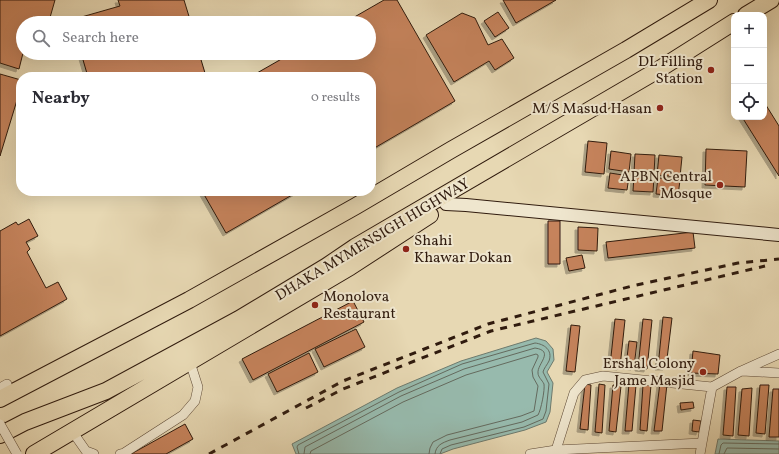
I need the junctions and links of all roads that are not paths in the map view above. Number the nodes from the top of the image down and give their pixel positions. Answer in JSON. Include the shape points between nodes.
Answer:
{"nodes":[{"id":1,"x":709,"y":0,"type":"edge"},
{"id":2,"x":771,"y":0,"type":"edge"},
{"id":3,"x":751,"y":12,"type":"edge"},
{"id":4,"x":731,"y":24,"type":"edge"},
{"id":5,"x":474,"y":178,"type":"junction"},
{"id":6,"x":376,"y":194,"type":"edge"},
{"id":7,"x":373,"y":196,"type":"edge"},
{"id":8,"x":446,"y":204,"type":"junction"},
{"id":9,"x":779,"y":234,"type":"edge"},
{"id":10,"x":779,"y":354,"type":"edge"},
{"id":11,"x":190,"y":362,"type":"junction"},
{"id":12,"x":741,"y":371,"type":"junction"},
{"id":13,"x":779,"y":373,"type":"edge"},
{"id":14,"x":712,"y":387,"type":"junction"},
{"id":15,"x":0,"y":399,"type":"edge"},
{"id":16,"x":0,"y":424,"type":"edge"},
{"id":17,"x":72,"y":432,"type":"junction"},
{"id":18,"x":0,"y":435,"type":"edge"},
{"id":19,"x":702,"y":443,"type":"junction"},
{"id":20,"x":556,"y":450,"type":"junction"},
{"id":21,"x":17,"y":454,"type":"edge"},
{"id":22,"x":34,"y":454,"type":"edge"},
{"id":23,"x":94,"y":454,"type":"edge"},
{"id":24,"x":120,"y":454,"type":"edge"},
{"id":25,"x":530,"y":454,"type":"edge"},
{"id":26,"x":700,"y":454,"type":"edge"}],
"edges":[{"from":1,"to":6,"type":"highway"},
{"from":2,"to":3,"type":"highway"},
{"from":4,"to":5,"type":"highway","name":"DHAKA MYMENSIGH HIGHWAY","via":[[658,70]]},
{"from":5,"to":8,"type":"highway"},
{"from":5,"to":18,"type":"highway","name":"DHAKA MYMENSIGH HIGHWAY","via":[[355,247],[239,319],[106,391],[25,422]]},
{"from":7,"to":15,"type":"highway","via":[[189,300]]},
{"from":8,"to":9,"type":"street"},
{"from":8,"to":11,"type":"highway","via":[[350,267]]},
{"from":10,"to":12,"type":"street"},
{"from":11,"to":17,"type":"highway"},
{"from":11,"to":24,"type":"street","via":[[198,387],[195,401],[183,415]]},
{"from":12,"to":13,"type":"street"},
{"from":12,"to":14,"type":"street"},
{"from":14,"to":19,"type":"street"},
{"from":14,"to":20,"type":"street","via":[[603,376],[585,380],[574,393]]},
{"from":16,"to":21,"type":"street","bridge":true},
{"from":17,"to":22,"type":"highway"},
{"from":17,"to":23,"type":"street","via":[[86,451]]},
{"from":19,"to":20,"type":"street"},
{"from":19,"to":26,"type":"street"},
{"from":20,"to":25,"type":"street"}]}
